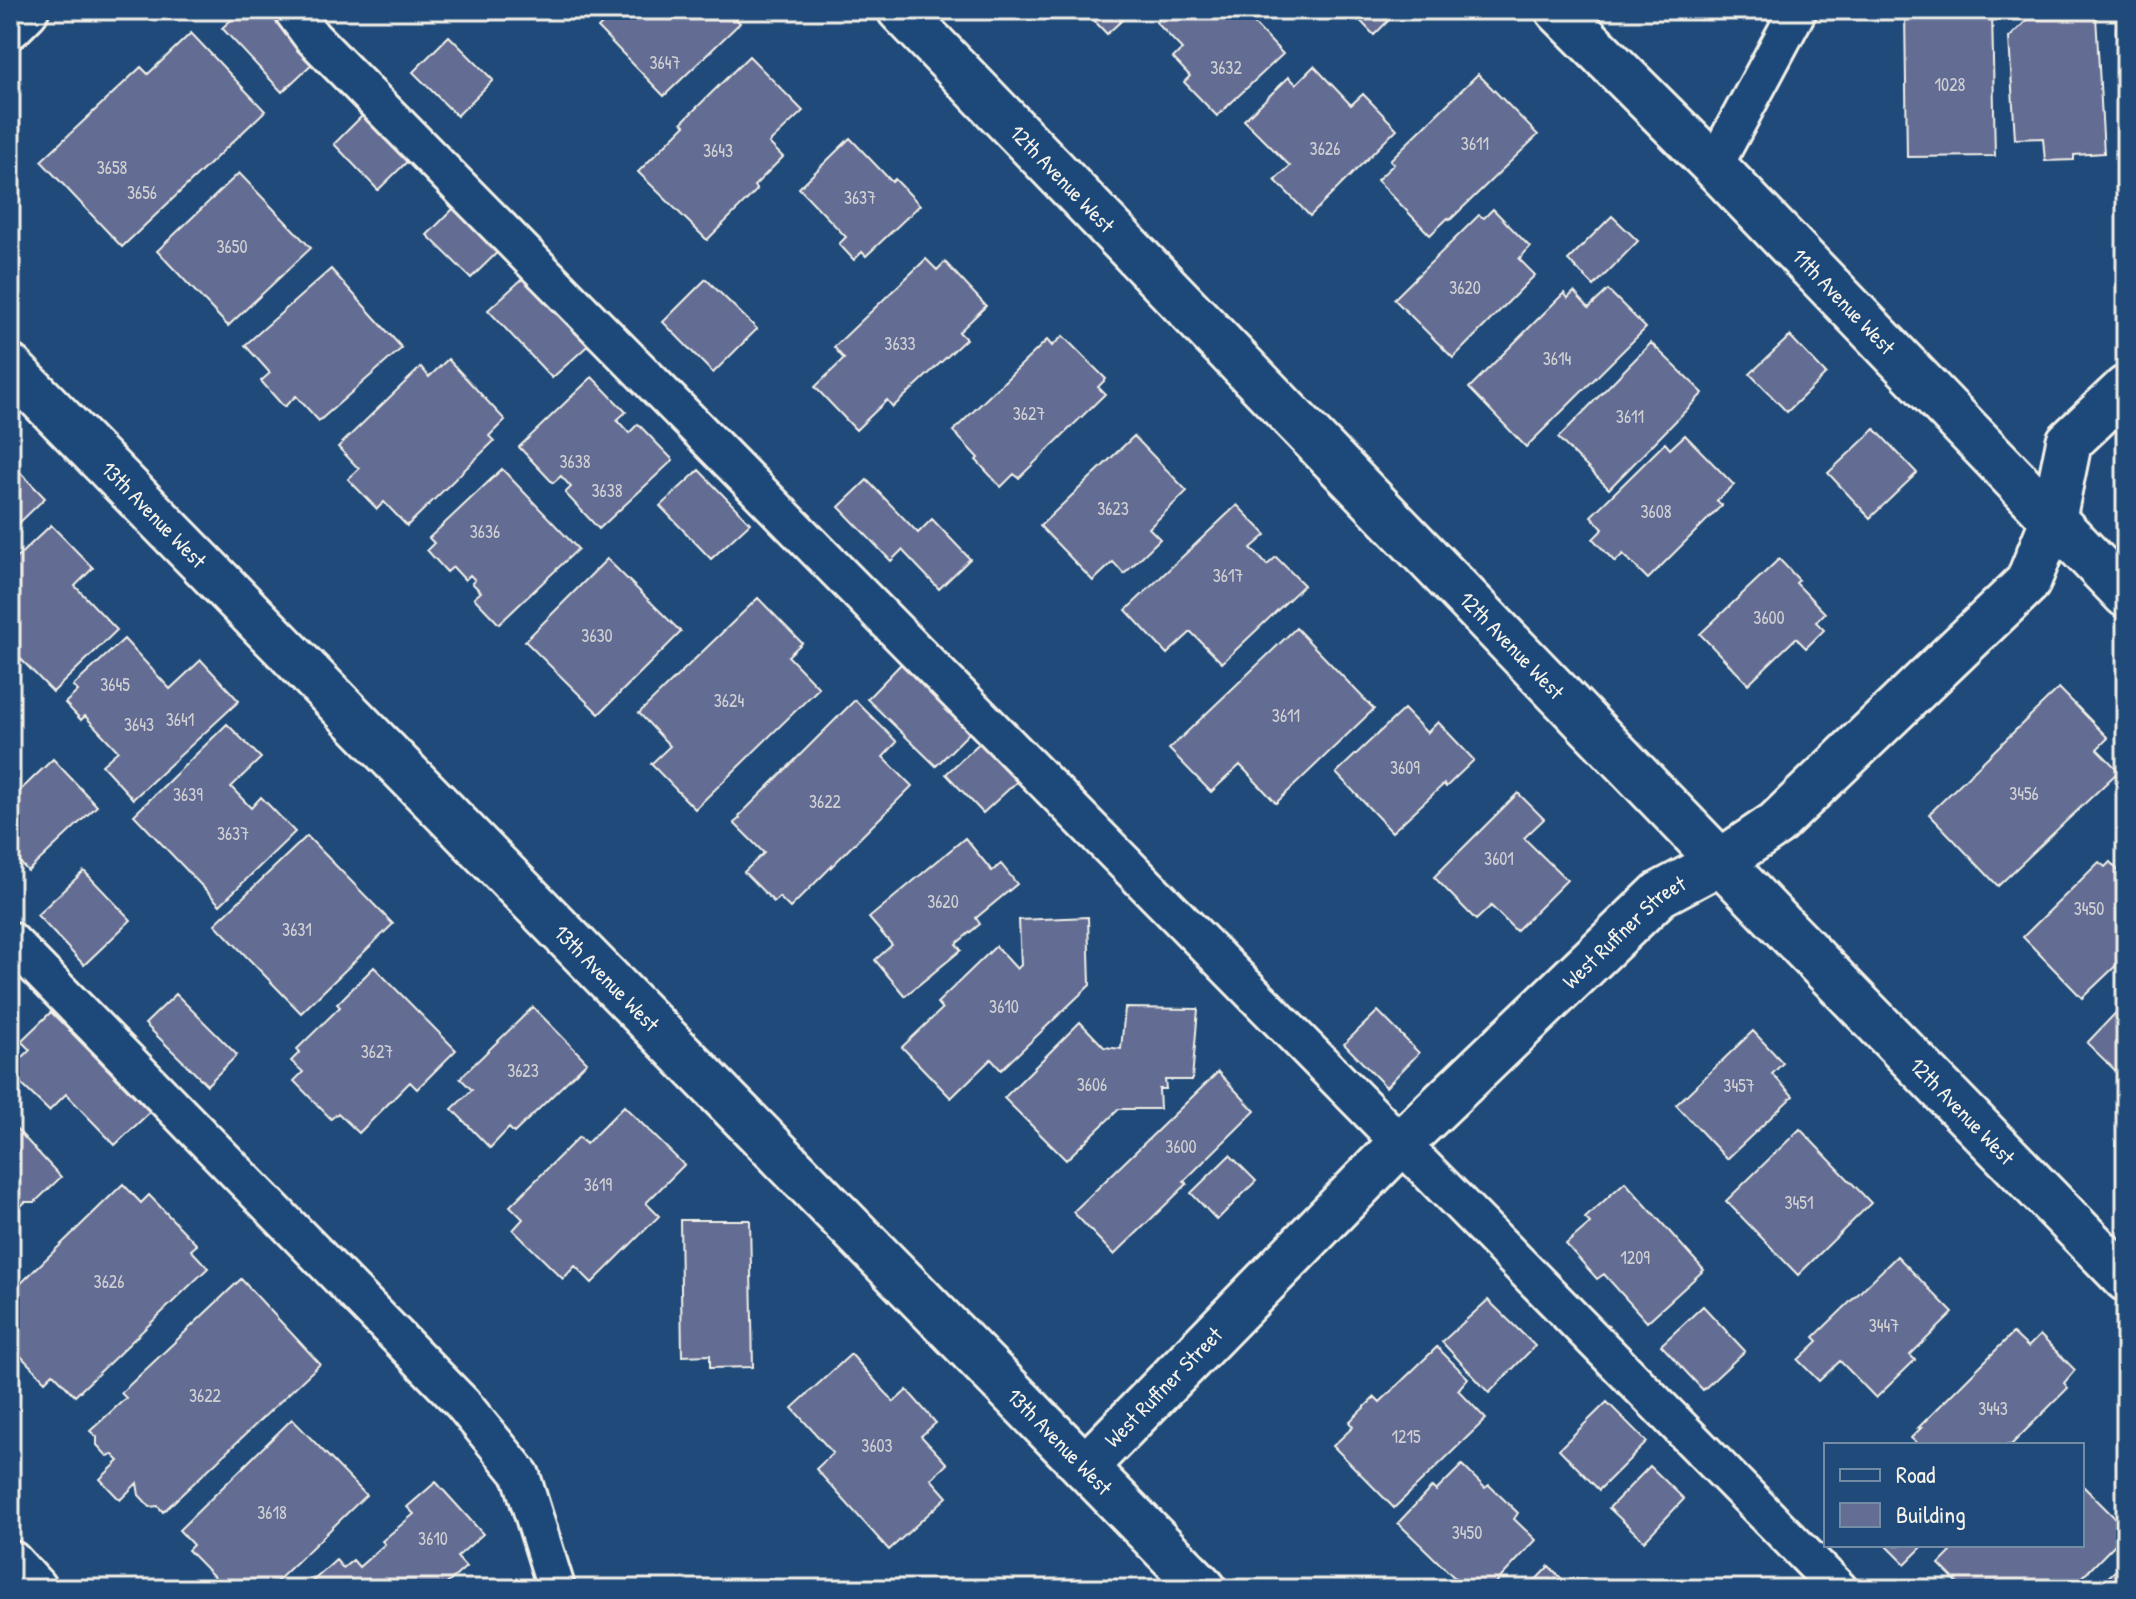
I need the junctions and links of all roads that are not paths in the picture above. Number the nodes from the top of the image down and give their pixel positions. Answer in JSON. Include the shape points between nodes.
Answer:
{"nodes":[{"id":1,"x":26,"y":10,"type":"edge"},
{"id":2,"x":292,"y":10,"type":"edge"},
{"id":3,"x":900,"y":10,"type":"edge"},
{"id":4,"x":1558,"y":10,"type":"edge"},
{"id":5,"x":1798,"y":10,"type":"edge"},
{"id":6,"x":10,"y":26,"type":"edge"},
{"id":7,"x":1714,"y":166,"type":"junction"},
{"id":8,"x":10,"y":367,"type":"edge"},
{"id":9,"x":2126,"y":388,"type":"edge"},
{"id":10,"x":2053,"y":520,"type":"junction"},
{"id":11,"x":2126,"y":595,"type":"edge"},
{"id":12,"x":1720,"y":862,"type":"junction"},
{"id":13,"x":10,"y":940,"type":"edge"},
{"id":14,"x":1400,"y":1144,"type":"junction"},
{"id":15,"x":2126,"y":1279,"type":"edge"},
{"id":16,"x":1085,"y":1467,"type":"junction"},
{"id":17,"x":10,"y":1563,"type":"edge"},
{"id":18,"x":556,"y":1587,"type":"dead end"},
{"id":19,"x":34,"y":1589,"type":"edge"},
{"id":20,"x":1204,"y":1589,"type":"edge"},
{"id":21,"x":1839,"y":1589,"type":"edge"}],
"edges":[{"from":1,"to":6,"type":"street"},
{"from":2,"to":14,"type":"lane","via":[[312,37]]},
{"from":3,"to":12,"type":"street","name":"12th Avenue West"},
{"from":4,"to":7,"type":"street","name":"11th Avenue West"},
{"from":5,"to":7,"type":"lane"},
{"from":7,"to":10,"type":"street","name":"11th Avenue West"},
{"from":8,"to":16,"type":"street","name":"13th Avenue West"},
{"from":9,"to":10,"type":"street","name":"West Ruffner Street","via":[[2069,442]]},
{"from":10,"to":11,"type":"street","name":"11th Avenue West"},
{"from":10,"to":12,"type":"street","name":"West Ruffner Street","via":[[2028,582],[1776,824]]},
{"from":12,"to":14,"type":"street","name":"West Ruffner Street","via":[[1660,894]]},
{"from":12,"to":15,"type":"street","name":"12th Avenue West"},
{"from":13,"to":18,"type":"lane","via":[[462,1403],[521,1475]]},
{"from":14,"to":16,"type":"street","name":"West Ruffner Street"},
{"from":14,"to":21,"type":"lane"},
{"from":16,"to":20,"type":"street","name":"13th Avenue West"},
{"from":17,"to":19,"type":"street"}]}
